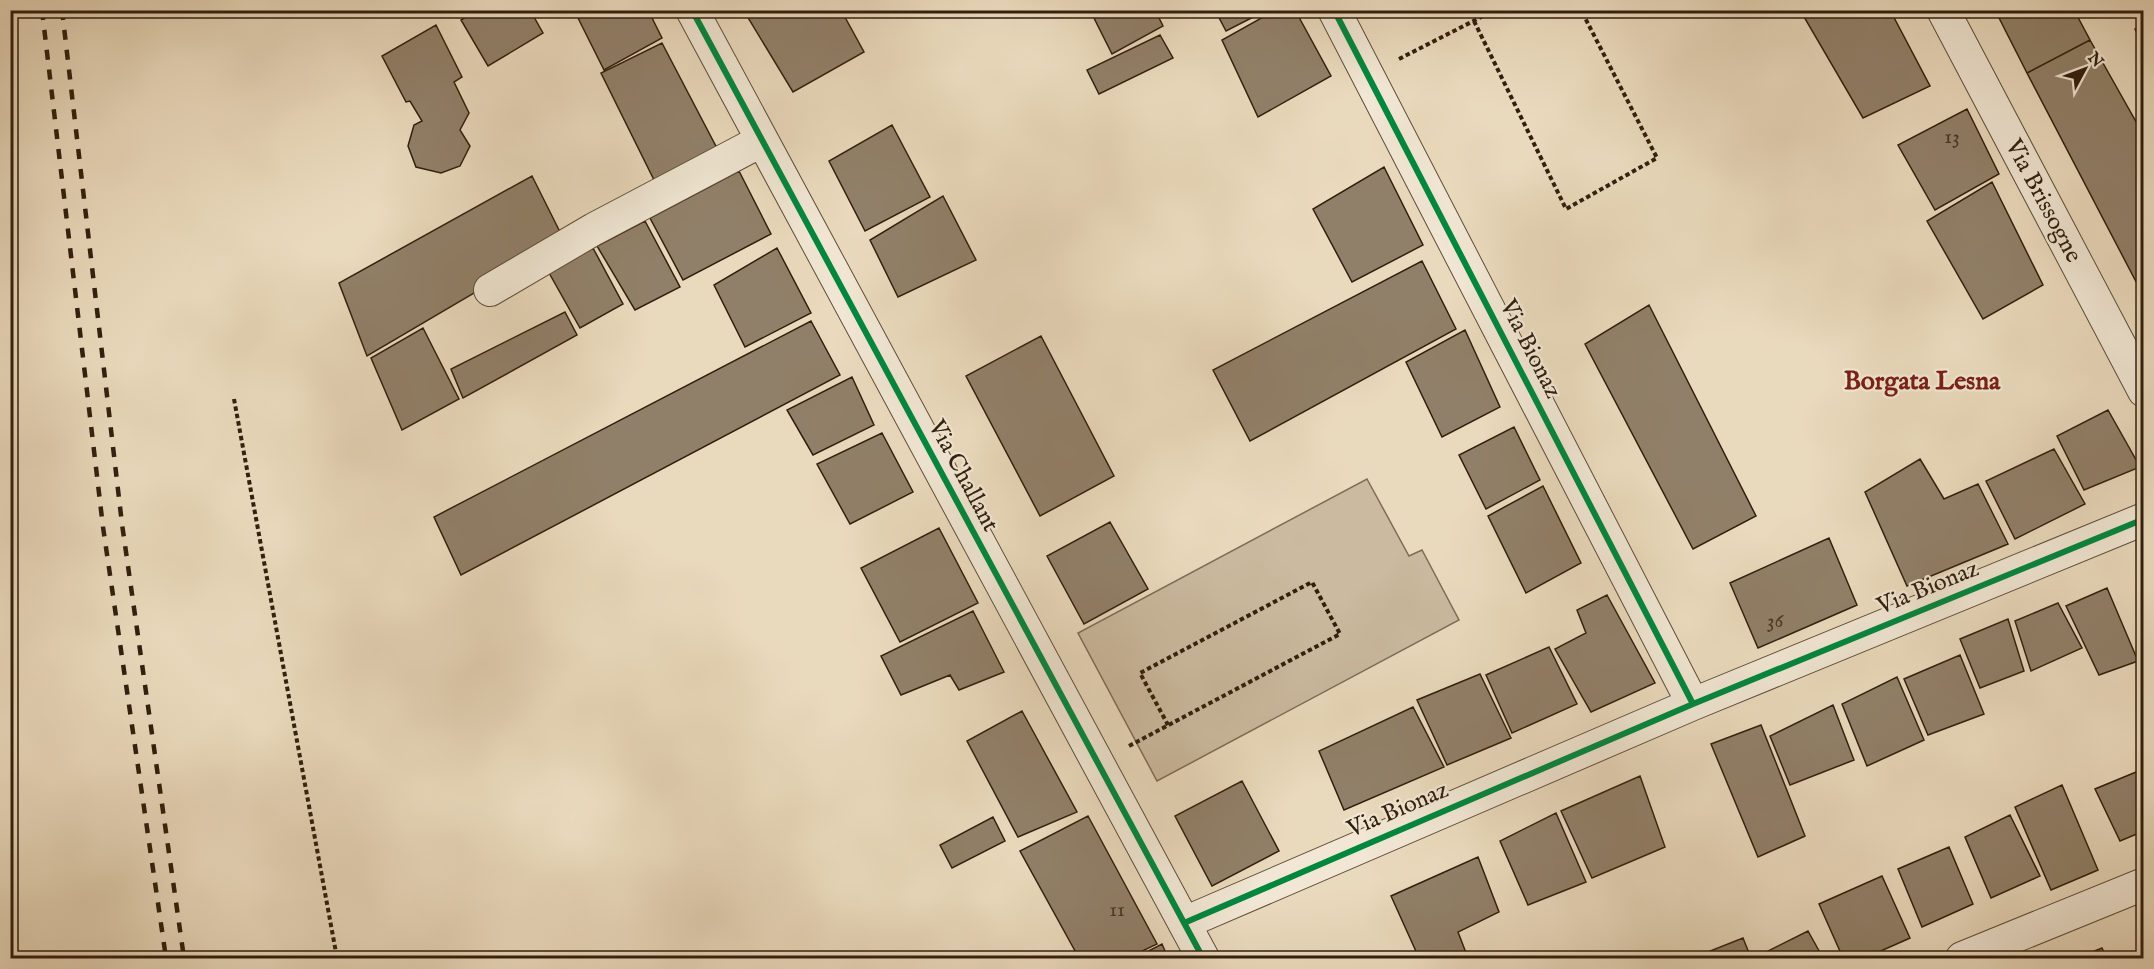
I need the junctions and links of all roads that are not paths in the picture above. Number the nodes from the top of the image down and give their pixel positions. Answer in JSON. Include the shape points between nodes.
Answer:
{"nodes":[{"id":1,"x":692,"y":10,"type":"edge"},
{"id":2,"x":1334,"y":10,"type":"edge"},
{"id":3,"x":1943,"y":10,"type":"edge"},
{"id":4,"x":761,"y":141,"type":"junction"},
{"id":5,"x":490,"y":290,"type":"dead end"},
{"id":6,"x":2144,"y":391,"type":"edge"},
{"id":7,"x":2144,"y":519,"type":"edge"},
{"id":8,"x":1694,"y":704,"type":"junction"},
{"id":9,"x":2144,"y":884,"type":"edge"},
{"id":10,"x":1184,"y":923,"type":"junction"},
{"id":11,"x":1203,"y":958,"type":"edge"},
{"id":12,"x":1962,"y":958,"type":"edge"}],
"edges":[{"from":1,"to":4,"type":"street","name":"Via Challant"},
{"from":2,"to":8,"type":"street","name":"Via Bionaz"},
{"from":3,"to":6,"type":"street","name":"Via Brissogne"},
{"from":4,"to":5,"type":"street","via":[[594,229]]},
{"from":4,"to":10,"type":"street","name":"Via Challant"},
{"from":7,"to":8,"type":"street","name":"Via Bionaz"},
{"from":8,"to":10,"type":"street","name":"Via Bionaz"},
{"from":9,"to":12,"type":"street"},
{"from":10,"to":11,"type":"street","name":"Via Challant"}]}
